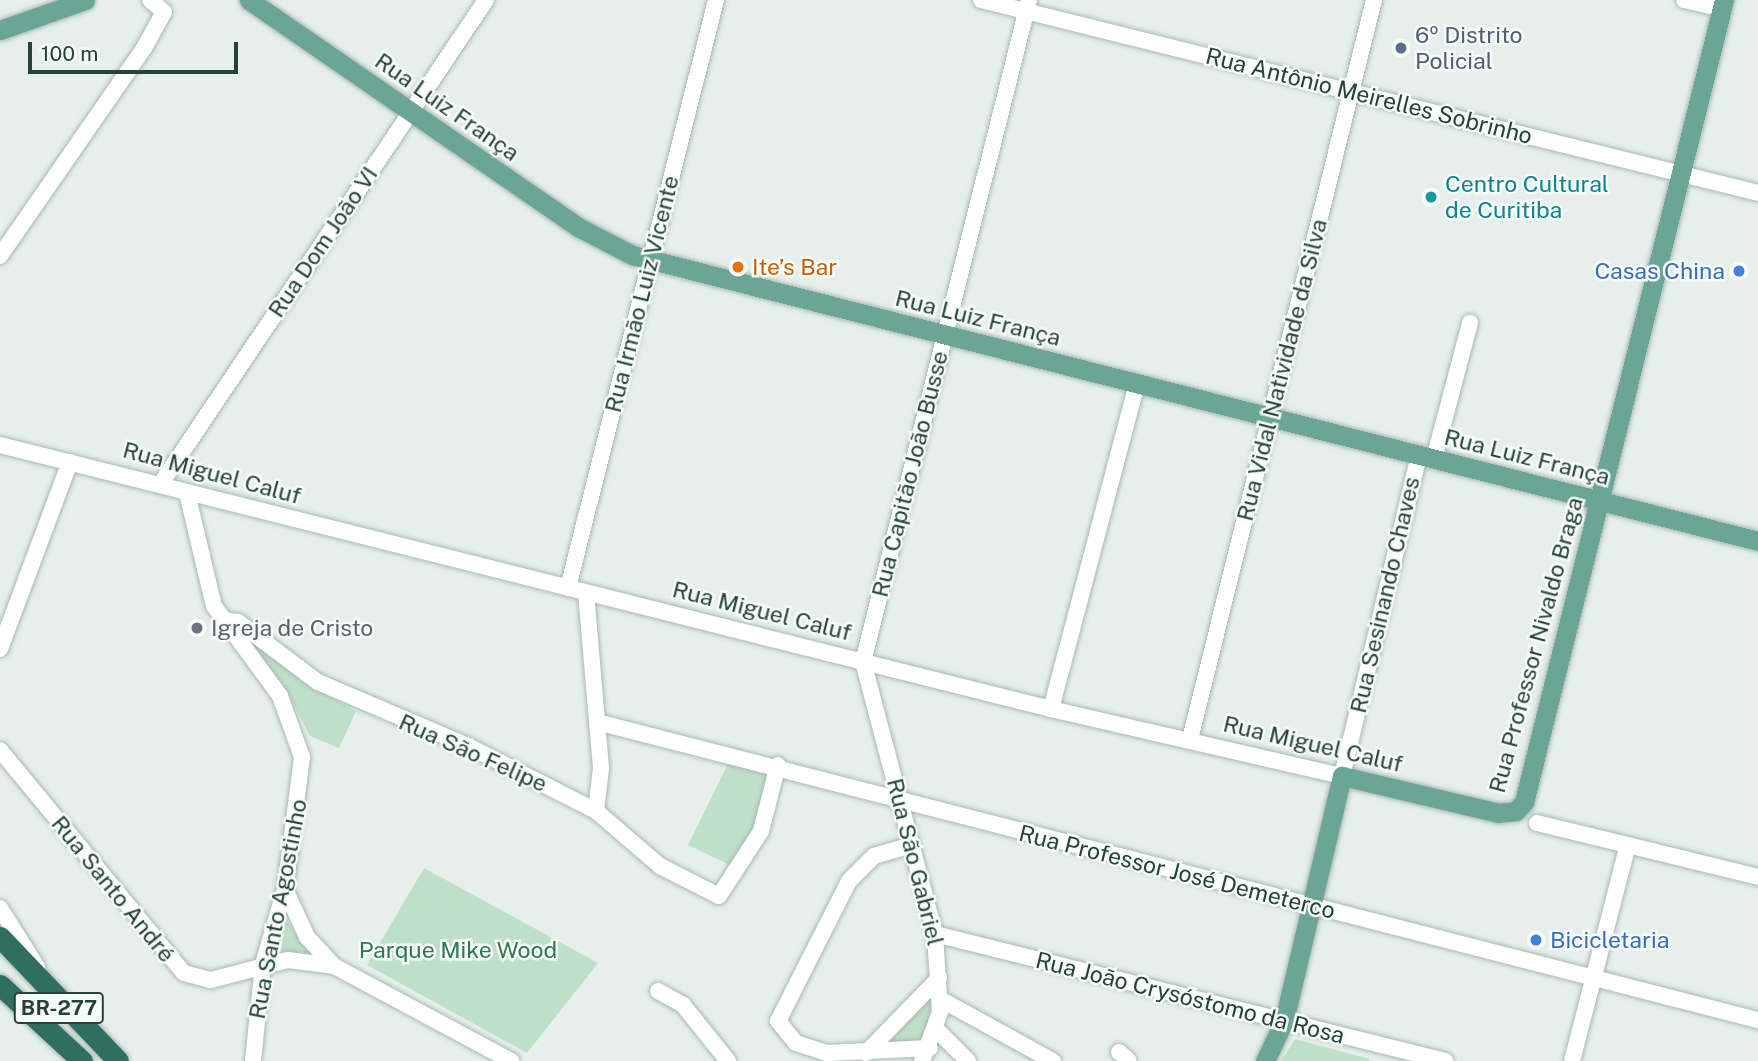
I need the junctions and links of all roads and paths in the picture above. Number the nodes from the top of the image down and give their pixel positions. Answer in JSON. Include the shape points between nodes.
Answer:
{"nodes":[{"id":1,"x":85,"y":0,"type":"edge"},
{"id":2,"x":150,"y":0,"type":"edge"},
{"id":3,"x":249,"y":0,"type":"edge"},
{"id":4,"x":486,"y":0,"type":"edge"},
{"id":5,"x":716,"y":0,"type":"edge"},
{"id":6,"x":981,"y":0,"type":"edge"},
{"id":7,"x":1374,"y":0,"type":"edge"},
{"id":8,"x":1684,"y":0,"type":"edge"},
{"id":9,"x":1723,"y":5,"type":"edge"},
{"id":10,"x":1028,"y":6,"type":"edge"},
{"id":11,"x":0,"y":30,"type":"edge"},
{"id":12,"x":1351,"y":92,"type":"junction"},
{"id":13,"x":411,"y":111,"type":"junction"},
{"id":14,"x":1681,"y":173,"type":"junction"},
{"id":15,"x":1758,"y":192,"type":"edge"},
{"id":16,"x":0,"y":256,"type":"edge"},
{"id":17,"x":651,"y":260,"type":"junction"},
{"id":18,"x":1470,"y":323,"type":"dead end"},
{"id":19,"x":945,"y":335,"type":"junction"},
{"id":20,"x":1138,"y":384,"type":"junction"},
{"id":21,"x":1270,"y":417,"type":"junction"},
{"id":22,"x":0,"y":445,"type":"edge"},
{"id":23,"x":1426,"y":457,"type":"junction"},
{"id":24,"x":70,"y":462,"type":"junction"},
{"id":25,"x":160,"y":485,"type":"junction"},
{"id":26,"x":187,"y":493,"type":"junction"},
{"id":27,"x":1599,"y":501,"type":"junction"},
{"id":28,"x":1758,"y":541,"type":"edge"},
{"id":29,"x":568,"y":589,"type":"junction"},
{"id":30,"x":586,"y":593,"type":"junction"},
{"id":31,"x":222,"y":620,"type":"junction"},
{"id":32,"x":0,"y":649,"type":"edge"},
{"id":33,"x":863,"y":662,"type":"junction"},
{"id":34,"x":1051,"y":709,"type":"junction"},
{"id":35,"x":597,"y":722,"type":"junction"},
{"id":36,"x":1189,"y":739,"type":"junction"},
{"id":37,"x":0,"y":750,"type":"edge"},
{"id":38,"x":778,"y":765,"type":"junction"},
{"id":39,"x":1342,"y":776,"type":"junction"},
{"id":40,"x":899,"y":795,"type":"junction"},
{"id":41,"x":596,"y":811,"type":"junction"},
{"id":42,"x":1514,"y":811,"type":"joint"},
{"id":43,"x":1537,"y":822,"type":"dead end"},
{"id":44,"x":912,"y":845,"type":"junction"},
{"id":45,"x":1628,"y":845,"type":"junction"},
{"id":46,"x":1758,"y":877,"type":"edge"},
{"id":47,"x":285,"y":888,"type":"junction"},
{"id":48,"x":1311,"y":906,"type":"junction"},
{"id":49,"x":0,"y":908,"type":"edge"},
{"id":50,"x":935,"y":934,"type":"junction"},
{"id":51,"x":0,"y":937,"type":"edge"},
{"id":52,"x":0,"y":955,"type":"edge"},
{"id":53,"x":263,"y":964,"type":"junction"},
{"id":54,"x":334,"y":966,"type":"junction"},
{"id":55,"x":939,"y":978,"type":"junction"},
{"id":56,"x":1594,"y":978,"type":"junction"},
{"id":57,"x":0,"y":985,"type":"edge"},
{"id":58,"x":52,"y":989,"type":"junction"},
{"id":59,"x":658,"y":991,"type":"dead end"},
{"id":60,"x":0,"y":996,"type":"edge"},
{"id":61,"x":940,"y":999,"type":"junction"},
{"id":62,"x":1758,"y":1020,"type":"edge"},
{"id":63,"x":1284,"y":1021,"type":"junction"},
{"id":64,"x":937,"y":1030,"type":"junction"},
{"id":65,"x":866,"y":1053,"type":"junction"},
{"id":66,"x":926,"y":1055,"type":"edge"},
{"id":67,"x":78,"y":1057,"type":"edge"},
{"id":68,"x":117,"y":1061,"type":"edge"},
{"id":69,"x":253,"y":1061,"type":"edge"},
{"id":70,"x":511,"y":1061,"type":"edge"},
{"id":71,"x":728,"y":1061,"type":"edge"},
{"id":72,"x":968,"y":1061,"type":"edge"},
{"id":73,"x":1053,"y":1061,"type":"edge"},
{"id":74,"x":1265,"y":1061,"type":"edge"},
{"id":75,"x":1444,"y":1061,"type":"edge"},
{"id":76,"x":1572,"y":1061,"type":"edge"}],
"edges":[{"from":1,"to":11,"type":"main road"},
{"from":2,"to":16,"type":"street","via":[[164,12],[144,48]]},
{"from":3,"to":13,"type":"main road","name":"Rua Luiz França"},
{"from":4,"to":13,"type":"street","name":"Rua Dom João VI"},
{"from":5,"to":17,"type":"street","name":"Rua Irmão Luiz Vicente"},
{"from":6,"to":10,"type":"street","name":"Rua Antônio Meirelles Sobrinho"},
{"from":7,"to":12,"type":"street","name":"Rua Vidal Natividade da Silva"},
{"from":8,"to":9,"type":"street"},
{"from":9,"to":14,"type":"main road","name":"Rua Professor Nivaldo Braga"},
{"from":10,"to":12,"type":"street","name":"Rua Antônio Meirelles Sobrinho"},
{"from":10,"to":19,"type":"street","name":"Rua Capitão João Busse"},
{"from":12,"to":14,"type":"street","name":"Rua Antônio Meirelles Sobrinho"},
{"from":12,"to":21,"type":"street","name":"Rua Vidal Natividade da Silva"},
{"from":13,"to":17,"type":"main road","name":"Rua Luiz França","via":[[597,239]]},
{"from":13,"to":25,"type":"street","name":"Rua Dom João VI"},
{"from":14,"to":15,"type":"street","name":"Rua Antônio Meirelles Sobrinho"},
{"from":14,"to":27,"type":"main road","name":"Rua Professor Nivaldo Braga"},
{"from":17,"to":19,"type":"main road","name":"Rua Luiz França"},
{"from":17,"to":29,"type":"street","name":"Rua Irmão Luiz Vicente"},
{"from":18,"to":23,"type":"street","name":"Rua Sesinando Chaves"},
{"from":19,"to":20,"type":"main road","name":"Rua Luiz França"},
{"from":19,"to":33,"type":"street","name":"Rua Capitão João Busse"},
{"from":20,"to":21,"type":"main road","name":"Rua Luiz França"},
{"from":20,"to":34,"type":"street"},
{"from":21,"to":23,"type":"main road","name":"Rua Luiz França"},
{"from":21,"to":36,"type":"street","name":"Rua Vidal Natividade da Silva"},
{"from":22,"to":24,"type":"street","name":"Rua Miguel Caluf"},
{"from":23,"to":27,"type":"main road","name":"Rua Luiz França"},
{"from":23,"to":39,"type":"street","name":"Rua Sesinando Chaves"},
{"from":24,"to":25,"type":"street","name":"Rua Miguel Caluf"},
{"from":24,"to":32,"type":"street"},
{"from":25,"to":26,"type":"street","name":"Rua Miguel Caluf"},
{"from":26,"to":29,"type":"street","name":"Rua Miguel Caluf"},
{"from":26,"to":31,"type":"street","name":"Rua Santo Agostinho","via":[[207,589]]},
{"from":27,"to":28,"type":"main road","name":"Rua Luiz França"},
{"from":27,"to":42,"type":"main road","name":"Rua Professor Nivaldo Braga","via":[[1524,802]]},
{"from":29,"to":30,"type":"street","name":"Rua Miguel Caluf"},
{"from":30,"to":33,"type":"street","name":"Rua Miguel Caluf"},
{"from":30,"to":35,"type":"street"},
{"from":31,"to":41,"type":"street","name":"Rua São Felipe","via":[[238,622],[318,682],[466,744]]},
{"from":31,"to":47,"type":"street","name":"Rua Santo Agostinho","via":[[280,696],[298,735],[301,789]]},
{"from":33,"to":34,"type":"street","name":"Rua Miguel Caluf"},
{"from":33,"to":40,"type":"street","name":"Rua São Gabriel"},
{"from":34,"to":36,"type":"street","name":"Rua Miguel Caluf"},
{"from":35,"to":38,"type":"street","name":"Rua Professor José Demeterco"},
{"from":35,"to":41,"type":"street"},
{"from":36,"to":39,"type":"street","name":"Rua Miguel Caluf"},
{"from":37,"to":53,"type":"street","name":"Rua Santo André","via":[[177,967],[211,980]]},
{"from":38,"to":40,"type":"street","name":"Rua Professor José Demeterco"},
{"from":38,"to":41,"type":"street","name":"Rua São Felipe","via":[[761,831],[719,896],[660,866]]},
{"from":39,"to":42,"type":"main road","name":"Rua Miguel Caluf"},
{"from":39,"to":48,"type":"main road"},
{"from":40,"to":44,"type":"street","name":"Rua São Gabriel"},
{"from":40,"to":48,"type":"street","name":"Rua Professor José Demeterco","via":[[921,807]]},
{"from":43,"to":45,"type":"street"},
{"from":44,"to":50,"type":"street","name":"Rua São Gabriel"},
{"from":44,"to":65,"type":"street","via":[[874,856],[858,870],[779,1010],[782,1031],[804,1047]]},
{"from":45,"to":46,"type":"street"},
{"from":45,"to":56,"type":"street"},
{"from":47,"to":53,"type":"street","name":"Rua Santo Agostinho"},
{"from":47,"to":54,"type":"street","via":[[307,937]]},
{"from":48,"to":56,"type":"street","name":"Rua Professor José Demeterco"},
{"from":48,"to":63,"type":"main road"},
{"from":49,"to":58,"type":"street"},
{"from":50,"to":55,"type":"street","name":"Rua São Gabriel"},
{"from":50,"to":63,"type":"street","name":"Rua João Crysóstomo da Rosa"},
{"from":51,"to":58,"type":"highway"},
{"from":52,"to":68,"type":"highway","number":"BR-277"},
{"from":53,"to":54,"type":"street","name":"Rua Santo André","via":[[303,960]]},
{"from":53,"to":69,"type":"street","name":"Rua Santo Agostinho"},
{"from":54,"to":70,"type":"street"},
{"from":55,"to":61,"type":"street","name":"Rua São Gabriel"},
{"from":55,"to":65,"type":"street"},
{"from":56,"to":62,"type":"street","name":"Rua Professor José Demeterco"},
{"from":56,"to":76,"type":"street"},
{"from":57,"to":67,"type":"highway","number":"BR-277"},
{"from":58,"to":68,"type":"highway"},
{"from":59,"to":71,"type":"street","via":[[683,1004]]},
{"from":60,"to":67,"type":"highway"},
{"from":61,"to":64,"type":"street","name":"Rua São Gabriel"},
{"from":61,"to":73,"type":"street"},
{"from":63,"to":74,"type":"main road"},
{"from":63,"to":75,"type":"street","name":"Rua João Crysóstomo da Rosa"},
{"from":64,"to":66,"type":"street","name":"Rua São Gabriel"},
{"from":64,"to":72,"type":"street"},
{"from":65,"to":66,"type":"street"}]}
